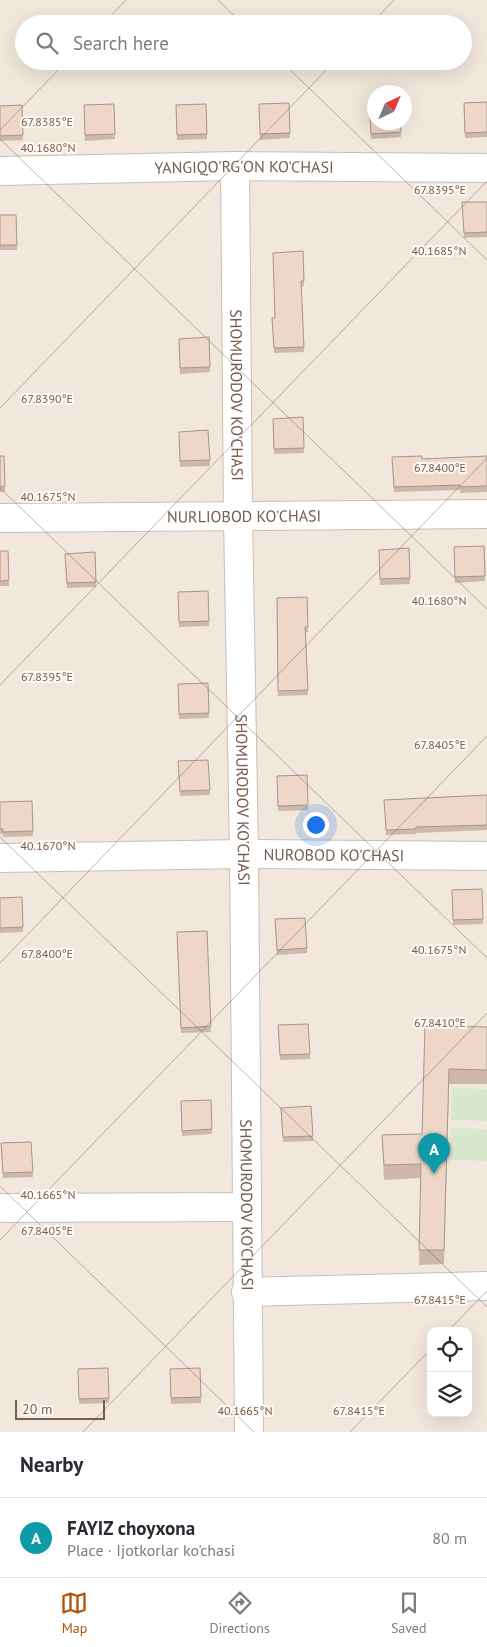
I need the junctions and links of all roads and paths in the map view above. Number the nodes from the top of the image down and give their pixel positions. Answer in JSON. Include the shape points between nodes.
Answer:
{"nodes":[{"id":1,"x":235,"y":166,"type":"junction"},
{"id":2,"x":487,"y":168,"type":"edge"},
{"id":3,"x":0,"y":171,"type":"edge"},
{"id":4,"x":487,"y":514,"type":"edge"},
{"id":5,"x":238,"y":516,"type":"junction"},
{"id":6,"x":0,"y":518,"type":"edge"},
{"id":7,"x":244,"y":854,"type":"junction"},
{"id":8,"x":487,"y":856,"type":"edge"},
{"id":9,"x":0,"y":858,"type":"edge"},
{"id":10,"x":246,"y":1207,"type":"junction"},
{"id":11,"x":0,"y":1208,"type":"edge"},
{"id":12,"x":487,"y":1286,"type":"edge"},
{"id":13,"x":246,"y":1292,"type":"junction"},
{"id":14,"x":249,"y":1432,"type":"edge"}],
"edges":[{"from":1,"to":2,"type":"street","name":"YANGIQO'RG'ON KO'CHASI"},
{"from":1,"to":3,"type":"street","name":"YANGIQO'RG'ON KO'CHASI"},
{"from":1,"to":5,"type":"street","name":"SHOMURODOV KO'CHASI"},
{"from":4,"to":5,"type":"street","name":"NURLIOBOD KO'CHASI"},
{"from":5,"to":6,"type":"street","name":"NURLIOBOD KO'CHASI"},
{"from":5,"to":7,"type":"street","name":"SHOMURODOV KO'CHASI"},
{"from":7,"to":8,"type":"street","name":"NUROBOD KO'CHASI"},
{"from":7,"to":9,"type":"street","name":"NUROBOD KO'CHASI"},
{"from":7,"to":10,"type":"street","name":"SHOMURODOV KO'CHASI"},
{"from":10,"to":11,"type":"street"},
{"from":10,"to":13,"type":"street","name":"SHOMURODOV KO'CHASI"},
{"from":12,"to":13,"type":"street"},
{"from":13,"to":14,"type":"street","name":"SHOMURODOV KO'CHASI"}]}
